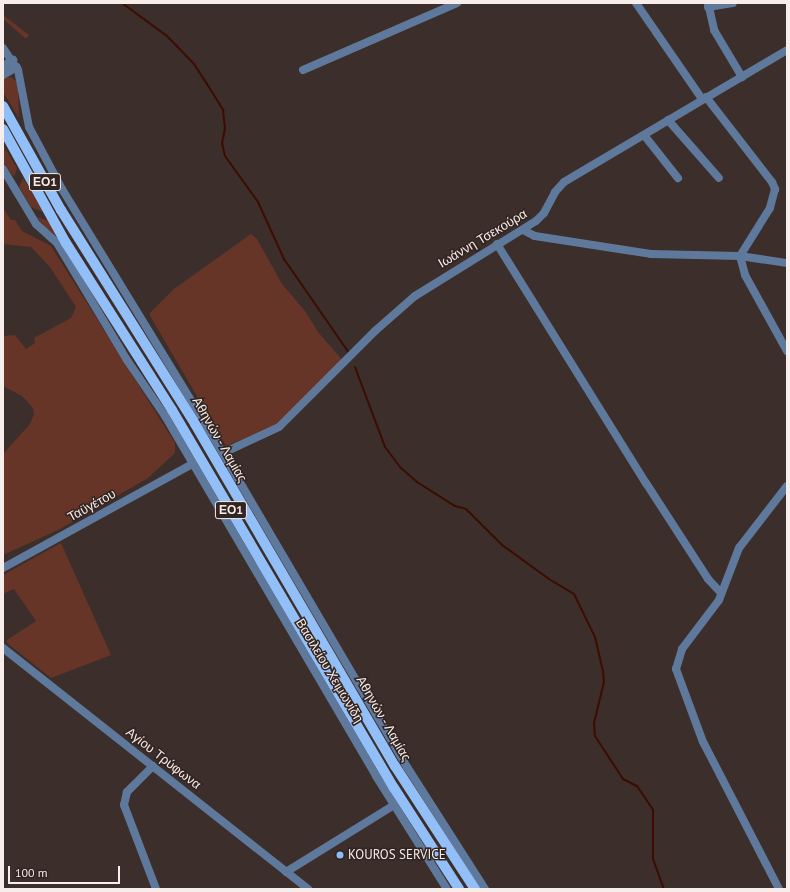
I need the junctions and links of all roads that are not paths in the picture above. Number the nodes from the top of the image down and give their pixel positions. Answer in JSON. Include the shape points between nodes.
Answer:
{"nodes":[{"id":1,"x":457,"y":3,"type":"edge"},
{"id":2,"x":636,"y":3,"type":"edge"},
{"id":3,"x":733,"y":3,"type":"edge"},
{"id":4,"x":708,"y":5,"type":"edge"},
{"id":5,"x":3,"y":48,"type":"edge"},
{"id":6,"x":787,"y":50,"type":"edge"},
{"id":7,"x":15,"y":64,"type":"junction"},
{"id":8,"x":3,"y":66,"type":"edge"},
{"id":9,"x":304,"y":70,"type":"dead end"},
{"id":10,"x":3,"y":75,"type":"edge"},
{"id":11,"x":742,"y":77,"type":"junction"},
{"id":12,"x":704,"y":98,"type":"junction"},
{"id":13,"x":3,"y":106,"type":"edge"},
{"id":14,"x":668,"y":120,"type":"junction"},
{"id":15,"x":3,"y":129,"type":"edge"},
{"id":16,"x":644,"y":135,"type":"junction"},
{"id":17,"x":3,"y":139,"type":"edge"},
{"id":18,"x":16,"y":152,"type":"junction"},
{"id":19,"x":3,"y":169,"type":"edge"},
{"id":20,"x":678,"y":178,"type":"dead end"},
{"id":21,"x":719,"y":178,"type":"dead end"},
{"id":22,"x":523,"y":230,"type":"junction"},
{"id":23,"x":497,"y":244,"type":"junction"},
{"id":24,"x":740,"y":256,"type":"junction"},
{"id":25,"x":787,"y":263,"type":"edge"},
{"id":26,"x":787,"y":351,"type":"edge"},
{"id":27,"x":223,"y":453,"type":"junction"},
{"id":28,"x":192,"y":464,"type":"junction"},
{"id":29,"x":787,"y":486,"type":"edge"},
{"id":30,"x":3,"y":568,"type":"edge"},
{"id":31,"x":721,"y":593,"type":"junction"},
{"id":32,"x":3,"y":648,"type":"edge"},
{"id":33,"x":153,"y":766,"type":"junction"},
{"id":34,"x":394,"y":805,"type":"junction"},
{"id":35,"x":286,"y":872,"type":"junction"},
{"id":36,"x":156,"y":889,"type":"edge"},
{"id":37,"x":308,"y":889,"type":"edge"},
{"id":38,"x":447,"y":889,"type":"edge"},
{"id":39,"x":459,"y":889,"type":"edge"},
{"id":40,"x":474,"y":889,"type":"edge"},
{"id":41,"x":485,"y":889,"type":"edge"},
{"id":42,"x":779,"y":889,"type":"edge"}],
"edges":[{"from":1,"to":9,"type":"street"},
{"from":2,"to":12,"type":"street"},
{"from":3,"to":4,"type":"street"},
{"from":4,"to":11,"type":"street","via":[[714,30]]},
{"from":5,"to":7,"type":"street"},
{"from":6,"to":11,"type":"street","name":"Ιωάννη Τσεκούρα"},
{"from":7,"to":8,"type":"street"},
{"from":7,"to":10,"type":"street"},
{"from":7,"to":27,"type":"street","via":[[22,83],[27,123],[42,152]]},
{"from":11,"to":12,"type":"street","name":"Ιωάννη Τσεκούρα"},
{"from":12,"to":14,"type":"street","name":"Ιωάννη Τσεκούρα"},
{"from":12,"to":24,"type":"street","via":[[775,189],[770,208]]},
{"from":13,"to":40,"type":"main road","name":"Αθηνών - Λαμίας","number":"ΕΟ1","via":[[61,210],[195,424],[395,766]]},
{"from":14,"to":16,"type":"street","name":"Ιωάννη Τσεκούρα"},
{"from":14,"to":21,"type":"street"},
{"from":15,"to":18,"type":"main road","name":"Αθηνών - Λαμίας","number":"ΕΟ1"},
{"from":16,"to":20,"type":"street"},
{"from":16,"to":22,"type":"street","name":"Ιωάννη Τσεκούρα","via":[[564,182],[555,192],[544,214]]},
{"from":17,"to":18,"type":"main road"},
{"from":18,"to":39,"type":"main road","name":"Αθηνών - Λαμίας","number":"ΕΟ1","via":[[66,243],[172,410],[394,788]]},
{"from":19,"to":28,"type":"street","name":"Βασιλείου Χειμωνίδη","via":[[36,224],[57,243]]},
{"from":22,"to":23,"type":"street","name":"Ιωάννη Τσεκούρα"},
{"from":22,"to":24,"type":"street","via":[[535,236],[651,254]]},
{"from":23,"to":27,"type":"street","name":"Ιωάννη Τσεκούρα","via":[[415,296],[370,336],[279,427]]},
{"from":23,"to":31,"type":"street","via":[[646,483],[708,579]]},
{"from":24,"to":25,"type":"street"},
{"from":24,"to":26,"type":"street","via":[[745,275]]},
{"from":27,"to":41,"type":"street","via":[[407,767]]},
{"from":28,"to":30,"type":"street","name":"Ταϋγέτου"},
{"from":28,"to":34,"type":"street","name":"Βασιλείου Χειμωνίδη"},
{"from":29,"to":31,"type":"street","via":[[739,548]]},
{"from":31,"to":42,"type":"street","via":[[712,612],[677,659],[678,679],[706,748]]},
{"from":32,"to":33,"type":"street","name":"Αγίου Τρύφωνα"},
{"from":33,"to":35,"type":"street","name":"Αγίου Τρύφωνα"},
{"from":33,"to":36,"type":"street","via":[[127,792],[124,805]]},
{"from":34,"to":35,"type":"street"},
{"from":34,"to":38,"type":"street","name":"Βασιλείου Χειμωνίδη"},
{"from":35,"to":37,"type":"street","name":"Αγίου Τρύφωνα"}]}
